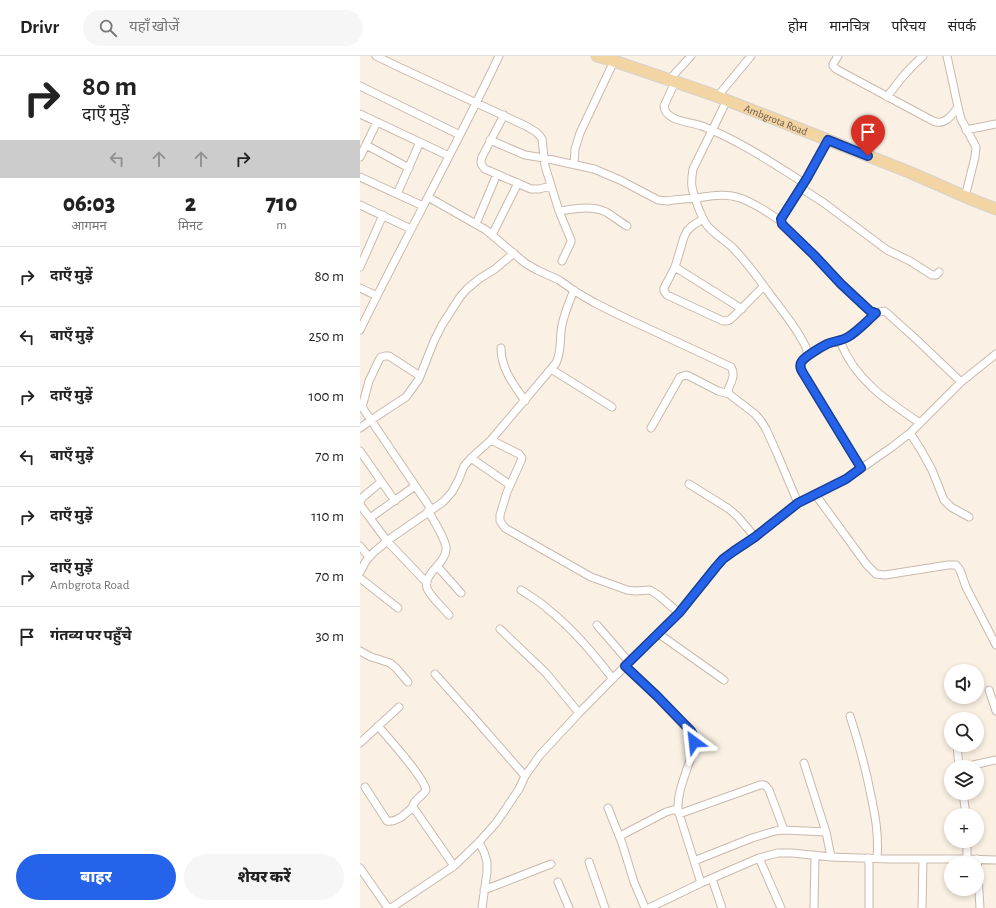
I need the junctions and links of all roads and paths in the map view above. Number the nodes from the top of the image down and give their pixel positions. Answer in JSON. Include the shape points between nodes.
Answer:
{"nodes":[{"id":1,"x":376,"y":56,"type":"edge"},
{"id":2,"x":499,"y":56,"type":"edge"},
{"id":3,"x":597,"y":56,"type":"edge"},
{"id":4,"x":691,"y":56,"type":"edge"},
{"id":5,"x":750,"y":56,"type":"edge"},
{"id":6,"x":838,"y":56,"type":"edge"},
{"id":7,"x":923,"y":56,"type":"edge"},
{"id":8,"x":947,"y":56,"type":"edge"},
{"id":9,"x":614,"y":61,"type":"junction"},
{"id":10,"x":672,"y":81,"type":"junction"},
{"id":11,"x":360,"y":86,"type":"edge"},
{"id":12,"x":887,"y":97,"type":"junction"},
{"id":13,"x":722,"y":98,"type":"junction"},
{"id":14,"x":477,"y":104,"type":"junction"},
{"id":15,"x":958,"y":107,"type":"junction"},
{"id":16,"x":360,"y":114,"type":"edge"},
{"id":17,"x":504,"y":115,"type":"junction"},
{"id":18,"x":378,"y":122,"type":"junction"},
{"id":19,"x":996,"y":124,"type":"edge"},
{"id":20,"x":712,"y":130,"type":"junction"},
{"id":21,"x":966,"y":130,"type":"junction"},
{"id":22,"x":460,"y":135,"type":"junction"},
{"id":23,"x":490,"y":140,"type":"junction"},
{"id":24,"x":828,"y":140,"type":"junction"},
{"id":25,"x":420,"y":142,"type":"junction"},
{"id":26,"x":366,"y":145,"type":"junction"},
{"id":27,"x":449,"y":156,"type":"junction"},
{"id":28,"x":360,"y":157,"type":"edge"},
{"id":29,"x":544,"y":158,"type":"junction"},
{"id":30,"x":574,"y":164,"type":"junction"},
{"id":31,"x":409,"y":168,"type":"junction"},
{"id":32,"x":497,"y":174,"type":"junction"},
{"id":33,"x":360,"y":177,"type":"edge"},
{"id":34,"x":518,"y":183,"type":"junction"},
{"id":35,"x":551,"y":186,"type":"junction"},
{"id":36,"x":802,"y":186,"type":"junction"},
{"id":37,"x":397,"y":194,"type":"junction"},
{"id":38,"x":428,"y":197,"type":"junction"},
{"id":39,"x":965,"y":197,"type":"junction"},
{"id":40,"x":696,"y":198,"type":"junction"},
{"id":41,"x":360,"y":205,"type":"edge"},
{"id":42,"x":423,"y":206,"type":"junction"},
{"id":43,"x":996,"y":210,"type":"edge"},
{"id":44,"x":558,"y":211,"type":"junction"},
{"id":45,"x":382,"y":215,"type":"junction"},
{"id":46,"x":703,"y":218,"type":"junction"},
{"id":47,"x":781,"y":221,"type":"junction"},
{"id":48,"x":476,"y":224,"type":"junction"},
{"id":49,"x":627,"y":226,"type":"dead end"},
{"id":50,"x":411,"y":229,"type":"junction"},
{"id":51,"x":492,"y":235,"type":"junction"},
{"id":52,"x":514,"y":253,"type":"junction"},
{"id":53,"x":562,"y":261,"type":"dead end"},
{"id":54,"x":360,"y":267,"type":"edge"},
{"id":55,"x":675,"y":268,"type":"junction"},
{"id":56,"x":940,"y":272,"type":"dead end"},
{"id":57,"x":764,"y":286,"type":"junction"},
{"id":58,"x":360,"y":288,"type":"edge"},
{"id":59,"x":574,"y":290,"type":"junction"},
{"id":60,"x":377,"y":296,"type":"junction"},
{"id":61,"x":742,"y":308,"type":"junction"},
{"id":62,"x":876,"y":313,"type":"junction"},
{"id":63,"x":362,"y":320,"type":"edge"},
{"id":64,"x":360,"y":330,"type":"edge"},
{"id":65,"x":840,"y":341,"type":"junction"},
{"id":66,"x":501,"y":348,"type":"dead end"},
{"id":67,"x":996,"y":354,"type":"edge"},
{"id":68,"x":807,"y":356,"type":"junction"},
{"id":69,"x":551,"y":370,"type":"junction"},
{"id":70,"x":420,"y":376,"type":"junction"},
{"id":71,"x":962,"y":382,"type":"junction"},
{"id":72,"x":729,"y":394,"type":"junction"},
{"id":73,"x":525,"y":401,"type":"junction"},
{"id":74,"x":361,"y":406,"type":"edge"},
{"id":75,"x":612,"y":407,"type":"dead end"},
{"id":76,"x":370,"y":420,"type":"junction"},
{"id":77,"x":920,"y":423,"type":"junction"},
{"id":78,"x":360,"y":428,"type":"edge"},
{"id":79,"x":651,"y":428,"type":"dead end"},
{"id":80,"x":910,"y":433,"type":"junction"},
{"id":81,"x":491,"y":440,"type":"junction"},
{"id":82,"x":360,"y":451,"type":"edge"},
{"id":83,"x":470,"y":458,"type":"junction"},
{"id":84,"x":861,"y":468,"type":"junction"},
{"id":85,"x":381,"y":482,"type":"junction"},
{"id":86,"x":689,"y":484,"type":"dead end"},
{"id":87,"x":510,"y":485,"type":"junction"},
{"id":88,"x":415,"y":486,"type":"junction"},
{"id":89,"x":815,"y":494,"type":"junction"},
{"id":90,"x":395,"y":501,"type":"junction"},
{"id":91,"x":360,"y":502,"type":"edge"},
{"id":92,"x":798,"y":503,"type":"junction"},
{"id":93,"x":430,"y":510,"type":"junction"},
{"id":94,"x":370,"y":518,"type":"junction"},
{"id":95,"x":969,"y":518,"type":"dead end"},
{"id":96,"x":755,"y":537,"type":"junction"},
{"id":97,"x":387,"y":541,"type":"junction"},
{"id":98,"x":360,"y":546,"type":"edge"},
{"id":99,"x":369,"y":557,"type":"junction"},
{"id":100,"x":437,"y":566,"type":"junction"},
{"id":101,"x":360,"y":572,"type":"edge"},
{"id":102,"x":360,"y":578,"type":"edge"},
{"id":103,"x":427,"y":583,"type":"junction"},
{"id":104,"x":521,"y":590,"type":"dead end"},
{"id":105,"x":461,"y":593,"type":"dead end"},
{"id":106,"x":398,"y":608,"type":"dead end"},
{"id":107,"x":679,"y":613,"type":"junction"},
{"id":108,"x":448,"y":615,"type":"dead end"},
{"id":109,"x":597,"y":625,"type":"dead end"},
{"id":110,"x":500,"y":629,"type":"dead end"},
{"id":111,"x":659,"y":634,"type":"junction"},
{"id":112,"x":996,"y":645,"type":"edge"},
{"id":113,"x":360,"y":651,"type":"edge"},
{"id":114,"x":627,"y":664,"type":"junction"},
{"id":115,"x":435,"y":674,"type":"dead end"},
{"id":116,"x":613,"y":679,"type":"junction"},
{"id":117,"x":724,"y":680,"type":"dead end"},
{"id":118,"x":408,"y":682,"type":"dead end"},
{"id":119,"x":989,"y":690,"type":"dead end"},
{"id":120,"x":399,"y":707,"type":"dead end"},
{"id":121,"x":996,"y":711,"type":"edge"},
{"id":122,"x":580,"y":713,"type":"junction"},
{"id":123,"x":850,"y":716,"type":"dead end"},
{"id":124,"x":378,"y":726,"type":"junction"},
{"id":125,"x":360,"y":743,"type":"edge"},
{"id":126,"x":996,"y":760,"type":"edge"},
{"id":127,"x":804,"y":763,"type":"dead end"},
{"id":128,"x":984,"y":763,"type":"edge"},
{"id":129,"x":525,"y":776,"type":"junction"},
{"id":130,"x":365,"y":787,"type":"dead end"},
{"id":131,"x":413,"y":808,"type":"junction"},
{"id":132,"x":608,"y":808,"type":"dead end"},
{"id":133,"x":678,"y":812,"type":"junction"},
{"id":134,"x":784,"y":830,"type":"junction"},
{"id":135,"x":620,"y":836,"type":"junction"},
{"id":136,"x":827,"y":836,"type":"junction"},
{"id":137,"x":479,"y":842,"type":"junction"},
{"id":138,"x":815,"y":855,"type":"junction"},
{"id":139,"x":831,"y":856,"type":"junction"},
{"id":140,"x":759,"y":858,"type":"junction"},
{"id":141,"x":869,"y":858,"type":"junction"},
{"id":142,"x":877,"y":858,"type":"junction"},
{"id":143,"x":923,"y":859,"type":"junction"},
{"id":144,"x":944,"y":859,"type":"edge"},
{"id":145,"x":984,"y":859,"type":"edge"},
{"id":146,"x":996,"y":860,"type":"edge"},
{"id":147,"x":694,"y":861,"type":"junction"},
{"id":148,"x":589,"y":862,"type":"dead end"},
{"id":149,"x":551,"y":864,"type":"dead end"},
{"id":150,"x":454,"y":866,"type":"junction"},
{"id":151,"x":360,"y":868,"type":"edge"},
{"id":152,"x":712,"y":879,"type":"junction"},
{"id":153,"x":558,"y":882,"type":"dead end"},
{"id":154,"x":701,"y":883,"type":"junction"},
{"id":155,"x":484,"y":890,"type":"junction"},
{"id":156,"x":979,"y":896,"type":"edge"},
{"id":157,"x":664,"y":905,"type":"edge"},
{"id":158,"x":389,"y":908,"type":"edge"},
{"id":159,"x":482,"y":908,"type":"edge"},
{"id":160,"x":569,"y":908,"type":"edge"},
{"id":161,"x":605,"y":908,"type":"edge"},
{"id":162,"x":646,"y":908,"type":"edge"},
{"id":163,"x":649,"y":908,"type":"edge"},
{"id":164,"x":722,"y":908,"type":"edge"},
{"id":165,"x":781,"y":908,"type":"edge"},
{"id":166,"x":814,"y":908,"type":"edge"},
{"id":167,"x":869,"y":908,"type":"edge"},
{"id":168,"x":922,"y":908,"type":"edge"},
{"id":169,"x":980,"y":908,"type":"edge"}],
"edges":[{"from":1,"to":14,"type":"street"},
{"from":2,"to":14,"type":"street"},
{"from":3,"to":9,"type":"main road","name":"Ambgrota Road"},
{"from":4,"to":10,"type":"street"},
{"from":5,"to":13,"type":"street"},
{"from":6,"to":12,"type":"street","via":[[833,64],[836,69]]},
{"from":7,"to":12,"type":"street","via":[[903,75]]},
{"from":8,"to":15,"type":"street"},
{"from":9,"to":10,"type":"main road","name":"Ambgrota Road"},
{"from":9,"to":30,"type":"street","via":[[580,133]]},
{"from":10,"to":13,"type":"main road","name":"Ambgrota Road"},
{"from":10,"to":20,"type":"street","via":[[664,106],[666,113]]},
{"from":11,"to":22,"type":"street"},
{"from":12,"to":15,"type":"street","via":[[936,123],[949,118]]},
{"from":13,"to":20,"type":"street"},
{"from":13,"to":24,"type":"main road","name":"Ambgrota Road"},
{"from":14,"to":17,"type":"street"},
{"from":14,"to":22,"type":"street"},
{"from":15,"to":21,"type":"street"},
{"from":16,"to":18,"type":"street"},
{"from":17,"to":23,"type":"street"},
{"from":17,"to":29,"type":"street","via":[[540,136]]},
{"from":18,"to":25,"type":"street"},
{"from":18,"to":26,"type":"street"},
{"from":19,"to":21,"type":"street"},
{"from":20,"to":36,"type":"street","via":[[759,154]]},
{"from":20,"to":40,"type":"street","via":[[693,169],[692,187]]},
{"from":21,"to":39,"type":"street","via":[[976,147]]},
{"from":22,"to":27,"type":"street"},
{"from":23,"to":29,"type":"street","via":[[525,155]]},
{"from":23,"to":32,"type":"street","via":[[480,162],[485,169]]},
{"from":24,"to":36,"type":"street"},
{"from":24,"to":39,"type":"main road","name":"Ambgrota Road"},
{"from":25,"to":27,"type":"street"},
{"from":25,"to":31,"type":"street"},
{"from":26,"to":28,"type":"street"},
{"from":26,"to":31,"type":"street"},
{"from":27,"to":38,"type":"street"},
{"from":29,"to":30,"type":"street"},
{"from":29,"to":35,"type":"street"},
{"from":30,"to":40,"type":"street","via":[[605,173],[658,200]]},
{"from":31,"to":37,"type":"street"},
{"from":32,"to":34,"type":"street"},
{"from":32,"to":48,"type":"street"},
{"from":33,"to":37,"type":"street"},
{"from":34,"to":35,"type":"street","via":[[531,189]]},
{"from":34,"to":51,"type":"street"},
{"from":35,"to":44,"type":"street"},
{"from":36,"to":47,"type":"street"},
{"from":36,"to":56,"type":"street","via":[[887,250],[910,260],[932,275]]},
{"from":37,"to":42,"type":"street"},
{"from":38,"to":42,"type":"street"},
{"from":38,"to":48,"type":"street"},
{"from":39,"to":43,"type":"main road","name":"Ambgrota Road"},
{"from":40,"to":46,"type":"street"},
{"from":40,"to":47,"type":"street","via":[[725,195],[738,198],[760,207]]},
{"from":41,"to":45,"type":"street"},
{"from":42,"to":50,"type":"street"},
{"from":44,"to":49,"type":"street","via":[[594,209],[606,212]]},
{"from":44,"to":53,"type":"street","via":[[571,240]]},
{"from":45,"to":50,"type":"street"},
{"from":45,"to":54,"type":"street"},
{"from":46,"to":55,"type":"street","via":[[687,231]]},
{"from":46,"to":57,"type":"street","via":[[711,231],[734,249]]},
{"from":47,"to":62,"type":"street","via":[[841,284],[870,311]]},
{"from":48,"to":51,"type":"street"},
{"from":50,"to":60,"type":"street"},
{"from":51,"to":52,"type":"street"},
{"from":52,"to":59,"type":"street","via":[[531,266]]},
{"from":52,"to":70,"type":"street","via":[[479,279],[460,298],[442,325]]},
{"from":55,"to":61,"type":"street"},
{"from":55,"to":61,"type":"street","via":[[664,288],[669,297],[723,321],[730,320]]},
{"from":57,"to":61,"type":"street"},
{"from":57,"to":68,"type":"street","via":[[800,337]]},
{"from":58,"to":60,"type":"street"},
{"from":59,"to":69,"type":"street","via":[[561,331],[559,357]]},
{"from":59,"to":72,"type":"street","via":[[617,314],[731,367],[734,372]]},
{"from":60,"to":63,"type":"street"},
{"from":62,"to":65,"type":"street","via":[[855,332]]},
{"from":62,"to":71,"type":"street","via":[[887,313]]},
{"from":63,"to":64,"type":"street"},
{"from":65,"to":68,"type":"street","via":[[827,344]]},
{"from":65,"to":77,"type":"street","via":[[847,356],[869,386]]},
{"from":66,"to":73,"type":"street","via":[[504,369]]},
{"from":67,"to":71,"type":"street"},
{"from":68,"to":84,"type":"street","via":[[801,364],[803,373]]},
{"from":69,"to":73,"type":"street"},
{"from":69,"to":75,"type":"street"},
{"from":70,"to":74,"type":"street","via":[[389,356],[381,357],[369,381]]},
{"from":70,"to":76,"type":"street","via":[[406,397]]},
{"from":71,"to":77,"type":"street"},
{"from":72,"to":79,"type":"street","via":[[689,376],[680,377]]},
{"from":72,"to":92,"type":"street","via":[[761,421]]},
{"from":73,"to":81,"type":"street"},
{"from":74,"to":76,"type":"street"},
{"from":76,"to":78,"type":"street"},
{"from":76,"to":88,"type":"street"},
{"from":77,"to":80,"type":"street"},
{"from":80,"to":84,"type":"street"},
{"from":80,"to":95,"type":"street","via":[[932,470],[944,500]]},
{"from":81,"to":83,"type":"street"},
{"from":81,"to":87,"type":"street","via":[[521,456],[522,462]]},
{"from":82,"to":85,"type":"street"},
{"from":83,"to":87,"type":"street"},
{"from":83,"to":93,"type":"street","via":[[452,492],[443,502]]},
{"from":84,"to":89,"type":"street","via":[[846,479]]},
{"from":85,"to":90,"type":"street"},
{"from":85,"to":91,"type":"street","via":[[363,496]]},
{"from":86,"to":96,"type":"street","via":[[729,509]]},
{"from":87,"to":107,"type":"street","via":[[500,519],[505,528],[591,577],[627,590],[650,590]]},
{"from":88,"to":90,"type":"street"},
{"from":88,"to":93,"type":"street"},
{"from":89,"to":92,"type":"street"},
{"from":89,"to":112,"type":"street","via":[[876,574],[956,565]]},
{"from":90,"to":94,"type":"street"},
{"from":91,"to":94,"type":"street"},
{"from":92,"to":96,"type":"street"},
{"from":93,"to":97,"type":"street"},
{"from":93,"to":100,"type":"street","via":[[446,547],[444,557]]},
{"from":94,"to":97,"type":"street"},
{"from":96,"to":107,"type":"street","via":[[723,559]]},
{"from":97,"to":99,"type":"street"},
{"from":97,"to":103,"type":"street"},
{"from":98,"to":99,"type":"street"},
{"from":99,"to":101,"type":"street"},
{"from":100,"to":103,"type":"street"},
{"from":100,"to":105,"type":"street"},
{"from":102,"to":106,"type":"street"},
{"from":103,"to":108,"type":"street","via":[[429,592]]},
{"from":104,"to":116,"type":"street","via":[[549,609],[578,637]]},
{"from":107,"to":111,"type":"street"},
{"from":109,"to":114,"type":"street"},
{"from":110,"to":122,"type":"street","via":[[546,673]]},
{"from":111,"to":114,"type":"street"},
{"from":111,"to":117,"type":"street"},
{"from":113,"to":118,"type":"street","via":[[390,663]]},
{"from":114,"to":116,"type":"street"},
{"from":114,"to":133,"type":"street","via":[[695,738],[680,793]]},
{"from":115,"to":129,"type":"street"},
{"from":116,"to":122,"type":"street"},
{"from":119,"to":121,"type":"street"},
{"from":120,"to":124,"type":"street"},
{"from":122,"to":129,"type":"street","via":[[540,755]]},
{"from":123,"to":142,"type":"street","via":[[875,818]]},
{"from":124,"to":125,"type":"street"},
{"from":124,"to":131,"type":"street","via":[[416,771],[426,787]]},
{"from":126,"to":128,"type":"street"},
{"from":127,"to":136,"type":"street"},
{"from":129,"to":137,"type":"street","via":[[508,807]]},
{"from":130,"to":131,"type":"street","via":[[387,821],[396,820]]},
{"from":131,"to":150,"type":"street"},
{"from":132,"to":135,"type":"street"},
{"from":133,"to":134,"type":"street","via":[[766,785]]},
{"from":133,"to":135,"type":"street","via":[[666,812]]},
{"from":133,"to":147,"type":"street"},
{"from":134,"to":136,"type":"street"},
{"from":134,"to":147,"type":"street","via":[[752,838]]},
{"from":135,"to":162,"type":"street","via":[[634,882]]},
{"from":136,"to":139,"type":"street"},
{"from":137,"to":150,"type":"street"},
{"from":137,"to":155,"type":"street","via":[[487,862]]},
{"from":138,"to":139,"type":"street"},
{"from":138,"to":140,"type":"street","via":[[782,852]]},
{"from":138,"to":166,"type":"street"},
{"from":139,"to":141,"type":"street"},
{"from":140,"to":152,"type":"street"},
{"from":140,"to":165,"type":"street"},
{"from":141,"to":142,"type":"street"},
{"from":141,"to":167,"type":"street"},
{"from":142,"to":143,"type":"street"},
{"from":143,"to":144,"type":"street"},
{"from":143,"to":168,"type":"street"},
{"from":145,"to":146,"type":"street"},
{"from":147,"to":154,"type":"street"},
{"from":148,"to":161,"type":"street"},
{"from":149,"to":155,"type":"street"},
{"from":150,"to":158,"type":"street"},
{"from":151,"to":158,"type":"street"},
{"from":152,"to":154,"type":"street"},
{"from":152,"to":164,"type":"street"},
{"from":153,"to":160,"type":"street"},
{"from":154,"to":157,"type":"street"},
{"from":155,"to":159,"type":"street"},
{"from":156,"to":169,"type":"street"},
{"from":157,"to":163,"type":"street"}]}
